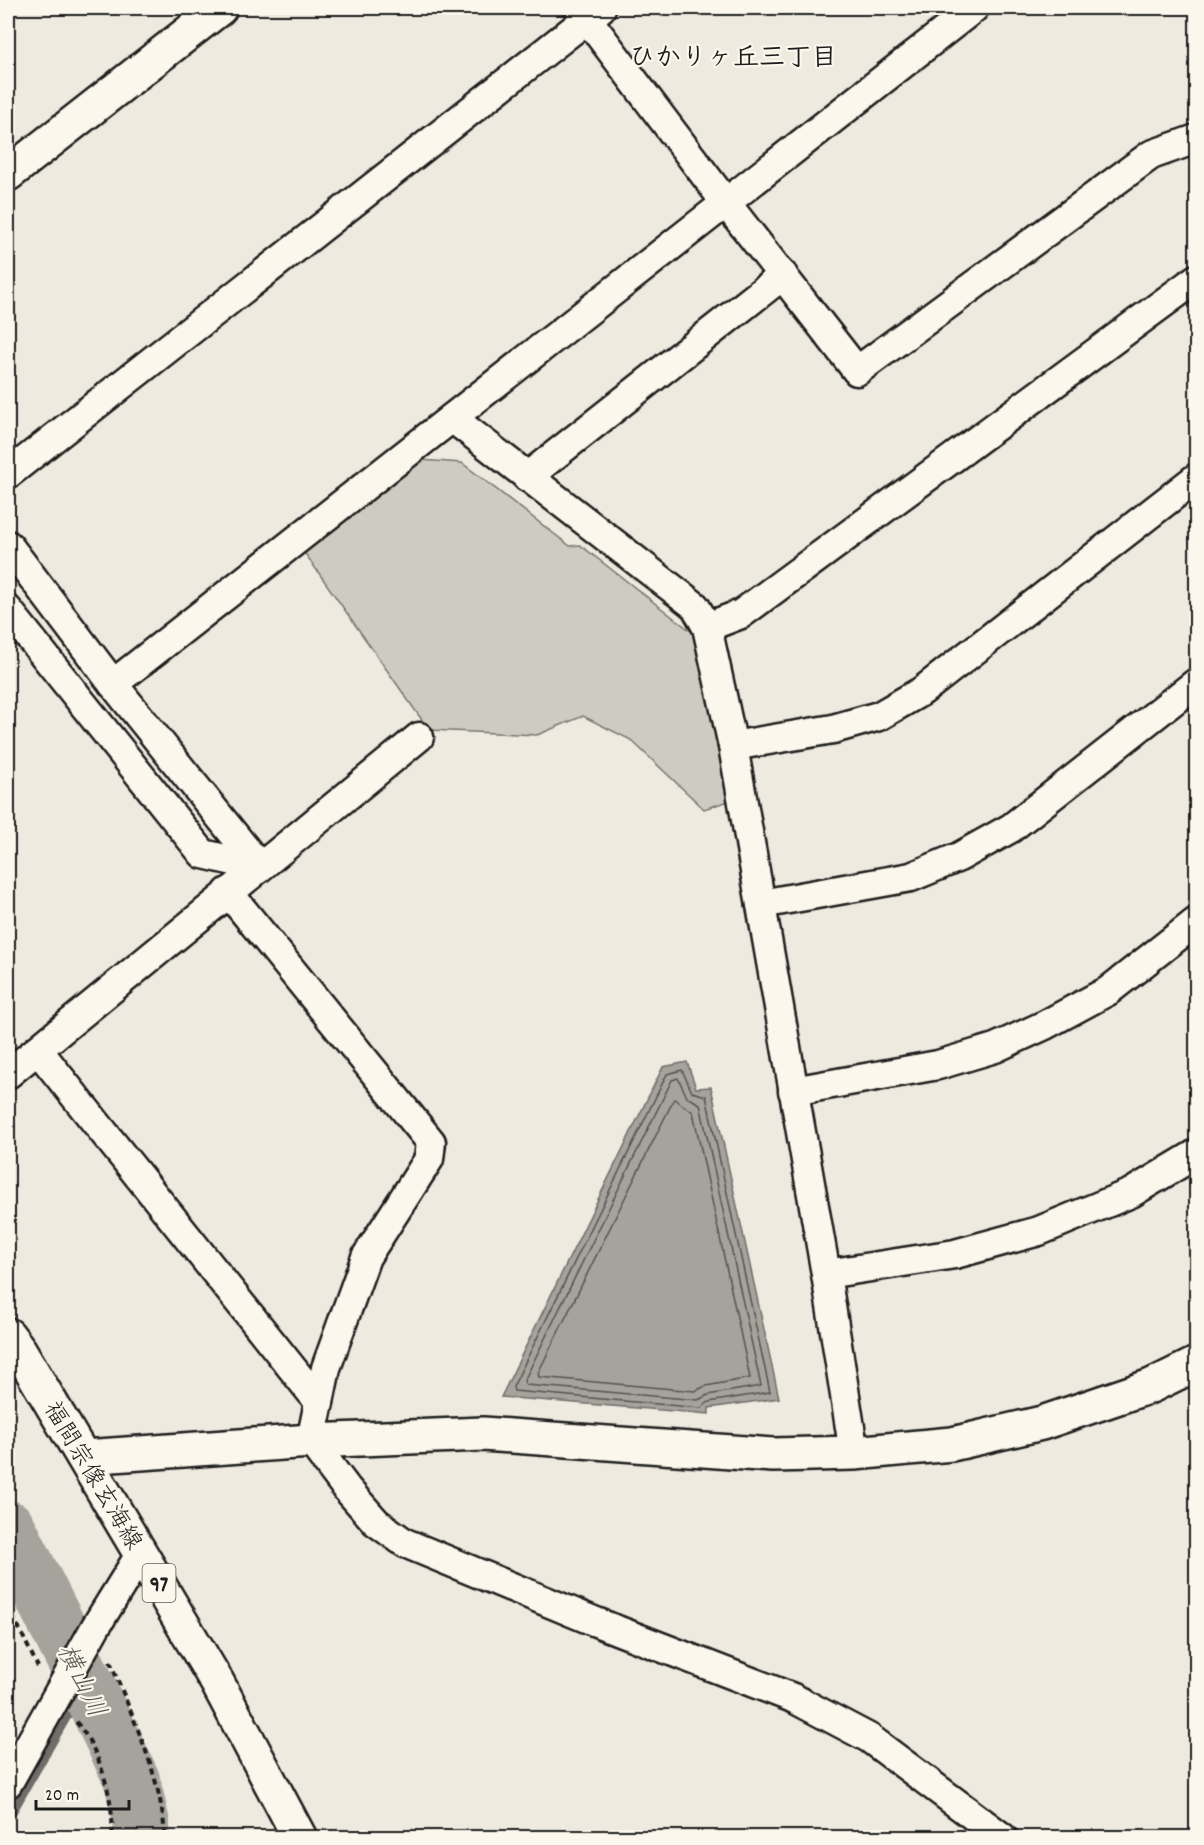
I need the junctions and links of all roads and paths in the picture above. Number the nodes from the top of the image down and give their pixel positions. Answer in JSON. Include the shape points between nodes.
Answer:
{"nodes":[{"id":1,"x":220,"y":8,"type":"edge"},
{"id":2,"x":974,"y":8,"type":"edge"},
{"id":3,"x":589,"y":11,"type":"edge"},
{"id":4,"x":1197,"y":140,"type":"edge"},
{"id":5,"x":8,"y":174,"type":"edge"},
{"id":6,"x":726,"y":203,"type":"junction"},
{"id":7,"x":783,"y":275,"type":"junction"},
{"id":8,"x":1197,"y":279,"type":"edge"},
{"id":9,"x":452,"y":418,"type":"junction"},
{"id":10,"x":8,"y":474,"type":"edge"},
{"id":11,"x":527,"y":477,"type":"junction"},
{"id":12,"x":1197,"y":478,"type":"edge"},
{"id":13,"x":8,"y":544,"type":"edge"},
{"id":14,"x":8,"y":610,"type":"edge"},
{"id":15,"x":706,"y":627,"type":"junction"},
{"id":16,"x":1197,"y":683,"type":"edge"},
{"id":17,"x":112,"y":684,"type":"junction"},
{"id":18,"x":419,"y":737,"type":"dead end"},
{"id":19,"x":734,"y":746,"type":"junction"},
{"id":20,"x":260,"y":867,"type":"junction"},
{"id":21,"x":228,"y":892,"type":"junction"},
{"id":22,"x":761,"y":904,"type":"junction"},
{"id":23,"x":1197,"y":922,"type":"edge"},
{"id":24,"x":38,"y":1050,"type":"junction"},
{"id":25,"x":8,"y":1074,"type":"edge"},
{"id":26,"x":793,"y":1091,"type":"junction"},
{"id":27,"x":1197,"y":1154,"type":"edge"},
{"id":28,"x":826,"y":1274,"type":"junction"},
{"id":29,"x":8,"y":1335,"type":"edge"},
{"id":30,"x":1197,"y":1364,"type":"edge"},
{"id":31,"x":320,"y":1402,"type":"junction"},
{"id":32,"x":311,"y":1441,"type":"junction"},
{"id":33,"x":854,"y":1453,"type":"junction"},
{"id":34,"x":84,"y":1457,"type":"junction"},
{"id":35,"x":141,"y":1553,"type":"junction"},
{"id":36,"x":8,"y":1606,"type":"edge"},
{"id":37,"x":96,"y":1626,"type":"junction"},
{"id":38,"x":55,"y":1699,"type":"junction"},
{"id":39,"x":8,"y":1783,"type":"edge"},
{"id":40,"x":112,"y":1838,"type":"edge"},
{"id":41,"x":165,"y":1838,"type":"edge"},
{"id":42,"x":300,"y":1838,"type":"edge"},
{"id":43,"x":1003,"y":1838,"type":"edge"}],
"edges":[{"from":1,"to":5,"type":"street"},
{"from":2,"to":6,"type":"street"},
{"from":3,"to":6,"type":"street"},
{"from":3,"to":10,"type":"street"},
{"from":4,"to":7,"type":"street","via":[[1151,155],[857,371]]},
{"from":6,"to":7,"type":"street"},
{"from":6,"to":9,"type":"street"},
{"from":7,"to":11,"type":"street"},
{"from":8,"to":15,"type":"street","via":[[741,614]]},
{"from":9,"to":11,"type":"street"},
{"from":9,"to":17,"type":"street"},
{"from":11,"to":15,"type":"street","via":[[695,606]]},
{"from":12,"to":19,"type":"street","via":[[922,691],[879,716],[833,729]]},
{"from":13,"to":17,"type":"street"},
{"from":14,"to":20,"type":"street","via":[[203,854]]},
{"from":15,"to":19,"type":"street"},
{"from":16,"to":22,"type":"street","via":[[1011,828],[959,857],[911,877]]},
{"from":17,"to":20,"type":"street"},
{"from":18,"to":20,"type":"street"},
{"from":19,"to":22,"type":"street"},
{"from":20,"to":21,"type":"street"},
{"from":21,"to":24,"type":"street"},
{"from":21,"to":31,"type":"street","via":[[431,1142],[429,1159],[366,1257],[326,1368]]},
{"from":22,"to":26,"type":"street"},
{"from":23,"to":26,"type":"street","via":[[1108,991],[995,1048],[938,1065]]},
{"from":24,"to":25,"type":"street"},
{"from":24,"to":31,"type":"street"},
{"from":26,"to":28,"type":"street"},
{"from":27,"to":28,"type":"street","via":[[1131,1193],[1039,1231],[955,1254]]},
{"from":28,"to":33,"type":"street"},
{"from":29,"to":34,"type":"street","name":"福間宗像玄海線","number":"97"},
{"from":30,"to":33,"type":"street","via":[[1151,1386],[1042,1423],[952,1444]]},
{"from":31,"to":32,"type":"street"},
{"from":32,"to":33,"type":"street","via":[[483,1434],[773,1455]]},
{"from":32,"to":34,"type":"street"},
{"from":32,"to":43,"type":"street","via":[[376,1522],[405,1544],[793,1698],[869,1738]]},
{"from":34,"to":35,"type":"street","name":"福間宗像玄海線","number":"97"},
{"from":35,"to":37,"type":"street"},
{"from":35,"to":42,"type":"street","name":"福間宗像玄海線","number":"97","via":[[217,1682]]},
{"from":36,"to":38,"type":"path"},
{"from":37,"to":38,"type":"street"},
{"from":37,"to":41,"type":"path","via":[[149,1761],[164,1815]]},
{"from":38,"to":39,"type":"street"},
{"from":38,"to":40,"type":"path","via":[[81,1728],[104,1776],[113,1822]]}]}
